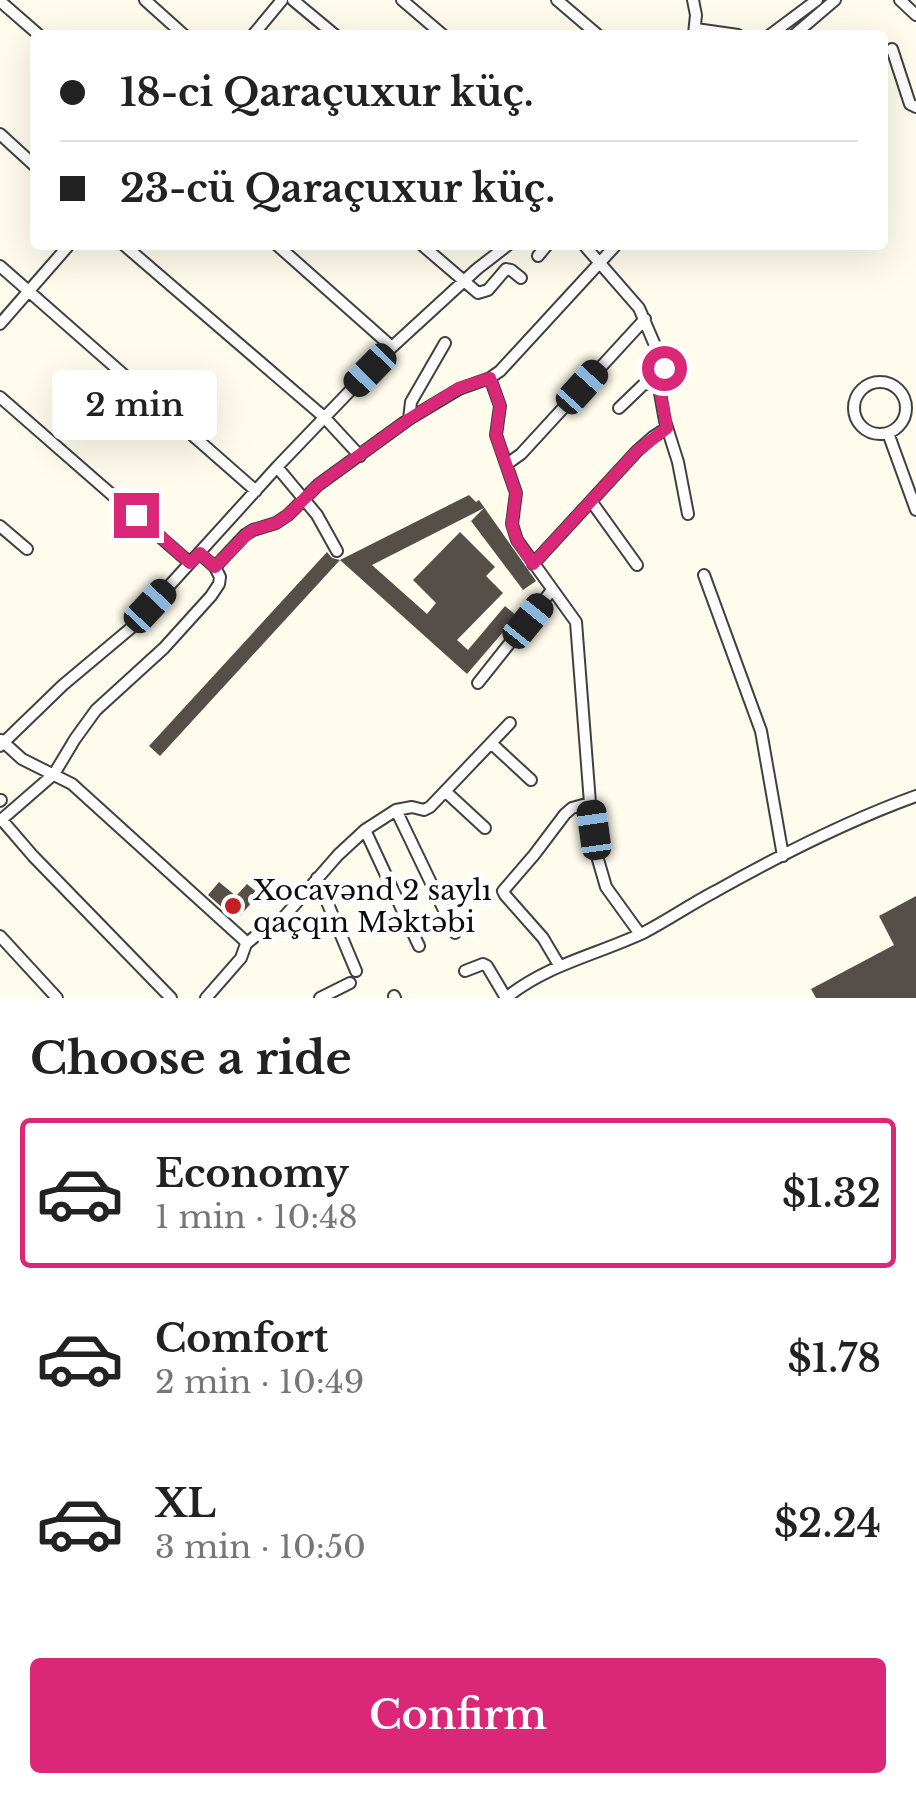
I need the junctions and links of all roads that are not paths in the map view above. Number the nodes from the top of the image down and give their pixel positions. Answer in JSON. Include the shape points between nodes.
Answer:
{"nodes":[{"id":1,"x":146,"y":0,"type":"edge"},
{"id":2,"x":282,"y":0,"type":"edge"},
{"id":3,"x":293,"y":0,"type":"edge"},
{"id":4,"x":402,"y":0,"type":"edge"},
{"id":5,"x":558,"y":0,"type":"edge"},
{"id":6,"x":692,"y":0,"type":"edge"},
{"id":7,"x":816,"y":0,"type":"edge"},
{"id":8,"x":835,"y":0,"type":"edge"},
{"id":9,"x":900,"y":0,"type":"edge"},
{"id":10,"x":0,"y":1,"type":"edge"},
{"id":11,"x":916,"y":16,"type":"edge"},
{"id":12,"x":32,"y":30,"type":"edge"},
{"id":13,"x":179,"y":30,"type":"edge"},
{"id":14,"x":257,"y":30,"type":"edge"},
{"id":15,"x":329,"y":30,"type":"edge"},
{"id":16,"x":436,"y":30,"type":"edge"},
{"id":17,"x":592,"y":30,"type":"edge"},
{"id":18,"x":695,"y":30,"type":"edge"},
{"id":19,"x":777,"y":30,"type":"edge"},
{"id":20,"x":800,"y":30,"type":"edge"},
{"id":21,"x":892,"y":49,"type":"dead end"},
{"id":22,"x":916,"y":107,"type":"edge"},
{"id":23,"x":0,"y":134,"type":"edge"},
{"id":24,"x":30,"y":161,"type":"edge"},
{"id":25,"x":65,"y":250,"type":"edge"},
{"id":26,"x":130,"y":250,"type":"edge"},
{"id":27,"x":283,"y":250,"type":"edge"},
{"id":28,"x":428,"y":250,"type":"edge"},
{"id":29,"x":502,"y":250,"type":"edge"},
{"id":30,"x":543,"y":250,"type":"edge"},
{"id":31,"x":588,"y":250,"type":"edge"},
{"id":32,"x":611,"y":250,"type":"edge"},
{"id":33,"x":538,"y":256,"type":"dead end"},
{"id":34,"x":599,"y":262,"type":"junction"},
{"id":35,"x":0,"y":266,"type":"edge"},
{"id":36,"x":521,"y":278,"type":"dead end"},
{"id":37,"x":463,"y":282,"type":"junction"},
{"id":38,"x":28,"y":291,"type":"junction"},
{"id":39,"x":645,"y":319,"type":"junction"},
{"id":40,"x":0,"y":324,"type":"edge"},
{"id":41,"x":445,"y":344,"type":"dead end"},
{"id":42,"x":392,"y":347,"type":"junction"},
{"id":43,"x":490,"y":378,"type":"junction"},
{"id":44,"x":660,"y":380,"type":"junction"},
{"id":45,"x":0,"y":396,"type":"edge"},
{"id":46,"x":620,"y":408,"type":"dead end"},
{"id":47,"x":324,"y":417,"type":"junction"},
{"id":48,"x":409,"y":419,"type":"junction"},
{"id":49,"x":667,"y":428,"type":"junction"},
{"id":50,"x":888,"y":434,"type":"junction"},
{"id":51,"x":360,"y":456,"type":"junction"},
{"id":52,"x":507,"y":464,"type":"junction"},
{"id":53,"x":278,"y":467,"type":"junction"},
{"id":54,"x":256,"y":490,"type":"junction"},
{"id":55,"x":304,"y":498,"type":"junction"},
{"id":56,"x":591,"y":501,"type":"junction"},
{"id":57,"x":916,"y":510,"type":"edge"},
{"id":58,"x":688,"y":514,"type":"dead end"},
{"id":59,"x":0,"y":526,"type":"edge"},
{"id":60,"x":26,"y":550,"type":"dead end"},
{"id":61,"x":337,"y":552,"type":"dead end"},
{"id":62,"x":200,"y":553,"type":"junction"},
{"id":63,"x":190,"y":563,"type":"junction"},
{"id":64,"x":533,"y":564,"type":"junction"},
{"id":65,"x":637,"y":565,"type":"dead end"},
{"id":66,"x":215,"y":567,"type":"junction"},
{"id":67,"x":704,"y":575,"type":"dead end"},
{"id":68,"x":552,"y":590,"type":"junction"},
{"id":69,"x":478,"y":683,"type":"dead end"},
{"id":70,"x":510,"y":723,"type":"dead end"},
{"id":71,"x":1,"y":743,"type":"edge"},
{"id":72,"x":491,"y":743,"type":"junction"},
{"id":73,"x":54,"y":774,"type":"junction"},
{"id":74,"x":531,"y":780,"type":"dead end"},
{"id":75,"x":446,"y":790,"type":"junction"},
{"id":76,"x":916,"y":796,"type":"edge"},
{"id":77,"x":590,"y":803,"type":"junction"},
{"id":78,"x":396,"y":810,"type":"junction"},
{"id":79,"x":1,"y":821,"type":"edge"},
{"id":80,"x":485,"y":828,"type":"dead end"},
{"id":81,"x":365,"y":830,"type":"junction"},
{"id":82,"x":783,"y":856,"type":"junction"},
{"id":83,"x":318,"y":878,"type":"junction"},
{"id":84,"x":455,"y":933,"type":"dead end"},
{"id":85,"x":640,"y":934,"type":"junction"},
{"id":86,"x":0,"y":936,"type":"edge"},
{"id":87,"x":246,"y":944,"type":"junction"},
{"id":88,"x":418,"y":946,"type":"dead end"},
{"id":89,"x":558,"y":966,"type":"junction"},
{"id":90,"x":356,"y":971,"type":"dead end"},
{"id":91,"x":465,"y":971,"type":"dead end"},
{"id":92,"x":350,"y":983,"type":"dead end"},
{"id":93,"x":57,"y":998,"type":"edge"},
{"id":94,"x":171,"y":998,"type":"edge"},
{"id":95,"x":206,"y":998,"type":"edge"},
{"id":96,"x":320,"y":998,"type":"edge"},
{"id":97,"x":506,"y":998,"type":"edge"}],
"edges":[{"from":1,"to":13,"type":"street"},
{"from":2,"to":14,"type":"street"},
{"from":3,"to":15,"type":"street"},
{"from":4,"to":16,"type":"street"},
{"from":5,"to":17,"type":"street"},
{"from":6,"to":18,"type":"street"},
{"from":7,"to":19,"type":"street"},
{"from":8,"to":20,"type":"street"},
{"from":9,"to":11,"type":"street"},
{"from":10,"to":12,"type":"street"},
{"from":21,"to":22,"type":"street"},
{"from":23,"to":24,"type":"street"},
{"from":25,"to":38,"type":"street"},
{"from":26,"to":47,"type":"street"},
{"from":27,"to":42,"type":"street"},
{"from":28,"to":37,"type":"street"},
{"from":29,"to":37,"type":"street"},
{"from":30,"to":33,"type":"street"},
{"from":31,"to":34,"type":"street"},
{"from":32,"to":34,"type":"street"},
{"from":34,"to":39,"type":"street"},
{"from":34,"to":43,"type":"street"},
{"from":35,"to":38,"type":"street"},
{"from":36,"to":37,"type":"street","via":[[506,270],[478,293]]},
{"from":37,"to":42,"type":"street"},
{"from":38,"to":40,"type":"street"},
{"from":38,"to":54,"type":"street"},
{"from":39,"to":44,"type":"street","via":[[664,364]]},
{"from":39,"to":52,"type":"street"},
{"from":41,"to":48,"type":"street","via":[[410,402]]},
{"from":42,"to":47,"type":"street"},
{"from":43,"to":48,"type":"street","via":[[459,388]]},
{"from":43,"to":52,"type":"street","via":[[500,406],[496,435]]},
{"from":44,"to":46,"type":"street","via":[[644,385]]},
{"from":44,"to":49,"type":"street"},
{"from":45,"to":63,"type":"street"},
{"from":47,"to":51,"type":"street"},
{"from":47,"to":53,"type":"street"},
{"from":48,"to":51,"type":"street"},
{"from":49,"to":56,"type":"street"},
{"from":49,"to":58,"type":"street"},
{"from":50,"to":50,"type":"street","via":[[904,420],[904,398],[889,383],[874,382],[855,399],[855,416],[872,433]]},
{"from":50,"to":57,"type":"street"},
{"from":51,"to":55,"type":"street"},
{"from":52,"to":64,"type":"street","via":[[516,500],[512,524]]},
{"from":53,"to":54,"type":"street"},
{"from":53,"to":55,"type":"street"},
{"from":54,"to":62,"type":"street"},
{"from":55,"to":61,"type":"street"},
{"from":55,"to":66,"type":"street","via":[[276,523],[246,535]]},
{"from":56,"to":64,"type":"street"},
{"from":56,"to":65,"type":"street"},
{"from":59,"to":60,"type":"street"},
{"from":62,"to":63,"type":"street"},
{"from":62,"to":66,"type":"street"},
{"from":63,"to":71,"type":"street","via":[[131,628]]},
{"from":64,"to":68,"type":"street"},
{"from":66,"to":73,"type":"street","via":[[220,577],[211,596],[96,710]]},
{"from":67,"to":82,"type":"street","via":[[761,730]]},
{"from":68,"to":69,"type":"street"},
{"from":68,"to":77,"type":"street","via":[[576,622]]},
{"from":70,"to":72,"type":"street"},
{"from":71,"to":73,"type":"street"},
{"from":72,"to":74,"type":"street"},
{"from":72,"to":75,"type":"street"},
{"from":73,"to":79,"type":"street"},
{"from":73,"to":87,"type":"street"},
{"from":75,"to":78,"type":"street","via":[[424,810]]},
{"from":75,"to":80,"type":"street"},
{"from":76,"to":82,"type":"street"},
{"from":77,"to":85,"type":"street","via":[[606,887]]},
{"from":77,"to":89,"type":"street","via":[[565,814],[503,891]]},
{"from":78,"to":81,"type":"street"},
{"from":78,"to":84,"type":"street"},
{"from":79,"to":94,"type":"street"},
{"from":81,"to":83,"type":"street"},
{"from":81,"to":88,"type":"street"},
{"from":82,"to":85,"type":"street"},
{"from":83,"to":87,"type":"street","via":[[284,917]]},
{"from":83,"to":90,"type":"street"},
{"from":85,"to":89,"type":"street"},
{"from":86,"to":93,"type":"street"},
{"from":87,"to":95,"type":"street"},
{"from":89,"to":97,"type":"street"},
{"from":91,"to":97,"type":"street","via":[[487,966]]},
{"from":92,"to":96,"type":"street"}]}
